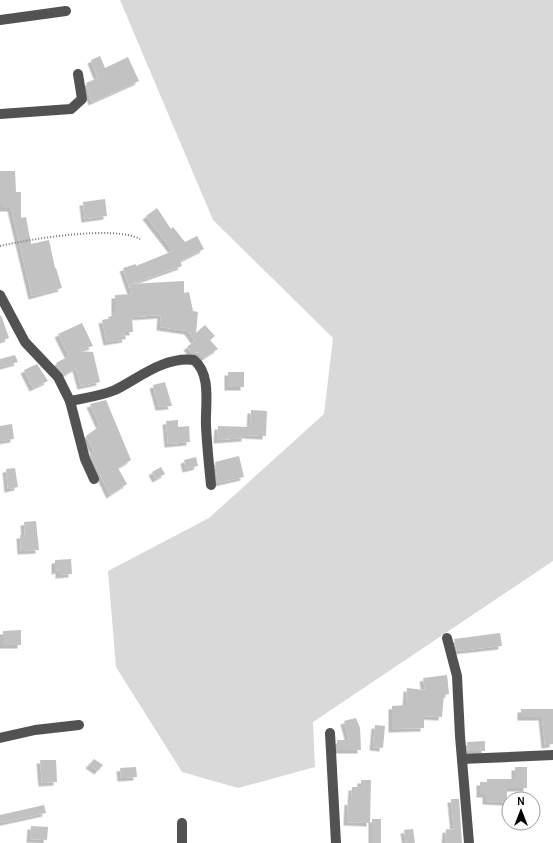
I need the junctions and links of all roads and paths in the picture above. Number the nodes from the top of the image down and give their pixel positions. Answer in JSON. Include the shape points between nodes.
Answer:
{"nodes":[{"id":1,"x":66,"y":11,"type":"dead end"},
{"id":2,"x":0,"y":20,"type":"edge"},
{"id":3,"x":78,"y":74,"type":"dead end"},
{"id":4,"x":0,"y":114,"type":"edge"},
{"id":5,"x":140,"y":239,"type":"dead end"},
{"id":6,"x":0,"y":246,"type":"edge"},
{"id":7,"x":0,"y":295,"type":"edge"},
{"id":8,"x":70,"y":401,"type":"junction"},
{"id":9,"x":94,"y":479,"type":"dead end"},
{"id":10,"x":211,"y":485,"type":"dead end"},
{"id":11,"x":447,"y":638,"type":"dead end"},
{"id":12,"x":79,"y":724,"type":"dead end"},
{"id":13,"x":330,"y":733,"type":"dead end"},
{"id":14,"x":0,"y":738,"type":"edge"},
{"id":15,"x":553,"y":755,"type":"edge"},
{"id":16,"x":462,"y":759,"type":"junction"},
{"id":17,"x":182,"y":823,"type":"dead end"},
{"id":18,"x":182,"y":843,"type":"edge"},
{"id":19,"x":336,"y":843,"type":"edge"},
{"id":20,"x":469,"y":843,"type":"edge"}],
"edges":[{"from":1,"to":2,"type":"street"},
{"from":3,"to":4,"type":"street","via":[[82,99],[71,109]]},
{"from":5,"to":6,"type":"path","via":[[132,235],[84,234],[33,239]]},
{"from":7,"to":8,"type":"street","via":[[25,342],[58,377]]},
{"from":8,"to":9,"type":"street","via":[[85,459]]},
{"from":8,"to":10,"type":"street","via":[[113,391],[167,364],[187,359],[194,360],[202,373],[205,386]]},
{"from":11,"to":16,"type":"street","via":[[457,676]]},
{"from":12,"to":14,"type":"street"},
{"from":13,"to":19,"type":"street"},
{"from":15,"to":16,"type":"street"},
{"from":16,"to":20,"type":"street"},
{"from":17,"to":18,"type":"street"}]}
